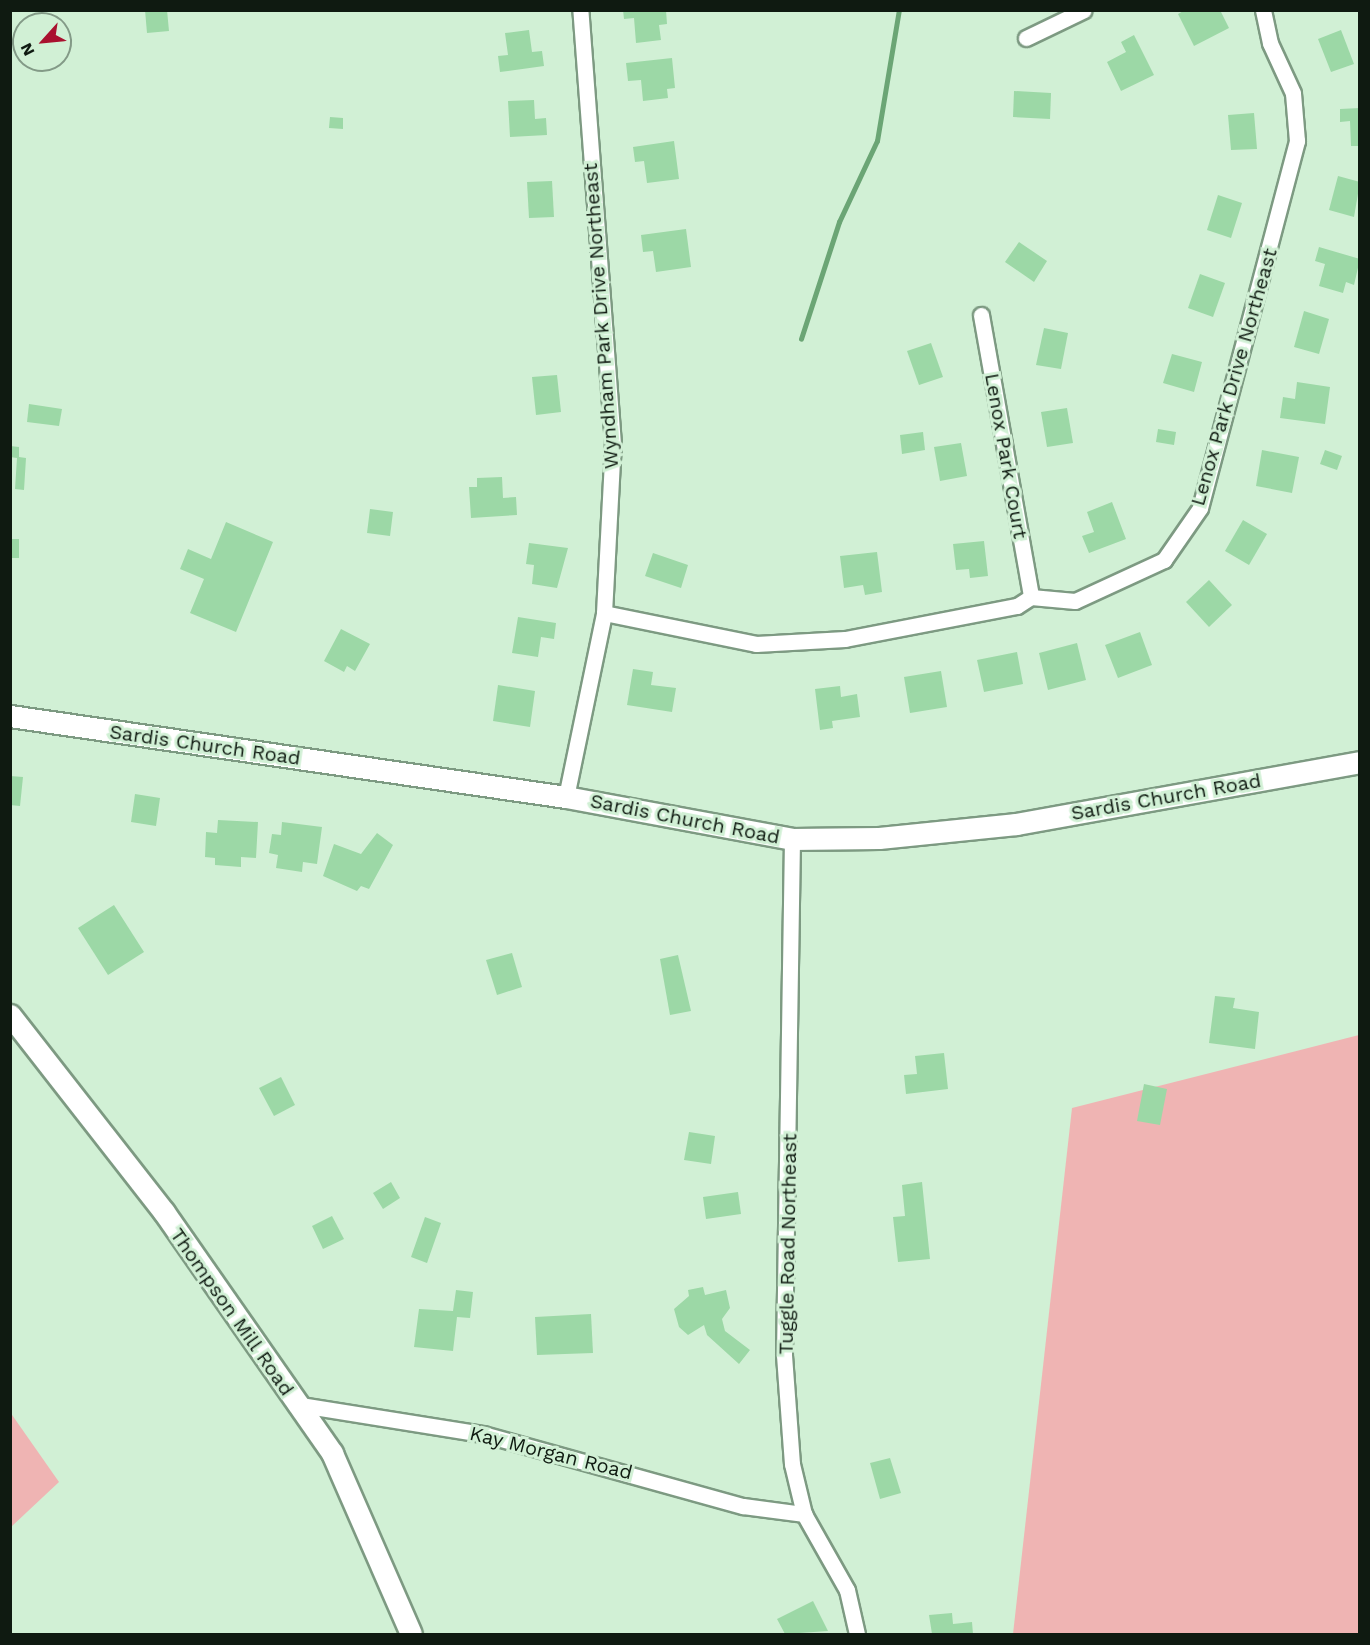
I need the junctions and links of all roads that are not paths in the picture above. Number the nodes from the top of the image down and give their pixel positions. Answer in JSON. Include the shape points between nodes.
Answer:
{"nodes":[{"id":1,"x":580,"y":10,"type":"edge"},
{"id":2,"x":1084,"y":10,"type":"edge"},
{"id":3,"x":1263,"y":10,"type":"edge"},
{"id":4,"x":1026,"y":38,"type":"dead end"},
{"id":5,"x":981,"y":315,"type":"dead end"},
{"id":6,"x":1031,"y":597,"type":"junction"},
{"id":7,"x":604,"y":613,"type":"junction"},
{"id":8,"x":10,"y":716,"type":"edge"},
{"id":9,"x":1359,"y":762,"type":"edge"},
{"id":10,"x":567,"y":797,"type":"junction"},
{"id":11,"x":792,"y":839,"type":"junction"},
{"id":12,"x":10,"y":1015,"type":"edge"},
{"id":13,"x":295,"y":1404,"type":"junction"},
{"id":14,"x":804,"y":1514,"type":"junction"},
{"id":15,"x":411,"y":1635,"type":"edge"},
{"id":16,"x":857,"y":1635,"type":"edge"}],
"edges":[{"from":1,"to":7,"type":"street","name":"Wyndham Park Drive Northeast","via":[[613,444]]},
{"from":2,"to":4,"type":"street"},
{"from":3,"to":6,"type":"street","name":"Lenox Park Drive Northeast","via":[[1270,43],[1293,93],[1298,141],[1200,508],[1164,560],[1123,582],[1075,601]]},
{"from":5,"to":6,"type":"street","name":"Lenox Park Court"},
{"from":6,"to":7,"type":"street","name":"Lenox Park Drive Northeast","via":[[1017,606],[845,639],[756,644]]},
{"from":7,"to":10,"type":"street","name":"Wyndham Park Drive Northeast"},
{"from":8,"to":10,"type":"street","name":"Sardis Church Road"},
{"from":9,"to":11,"type":"street","name":"Sardis Church Road","via":[[1016,824],[879,838]]},
{"from":10,"to":11,"type":"street","name":"Sardis Church Road"},
{"from":11,"to":14,"type":"street","name":"Tuggle Road Northeast","via":[[784,1355],[792,1464]]},
{"from":12,"to":13,"type":"street","name":"Thompson Mill Road","via":[[164,1212]]},
{"from":13,"to":14,"type":"street","name":"Kay Morgan Road","via":[[483,1434],[743,1506]]},
{"from":13,"to":15,"type":"street","name":"Thompson Mill Road","via":[[332,1453]]},
{"from":14,"to":16,"type":"street","name":"Tuggle Road Northeast","via":[[847,1590]]}]}
